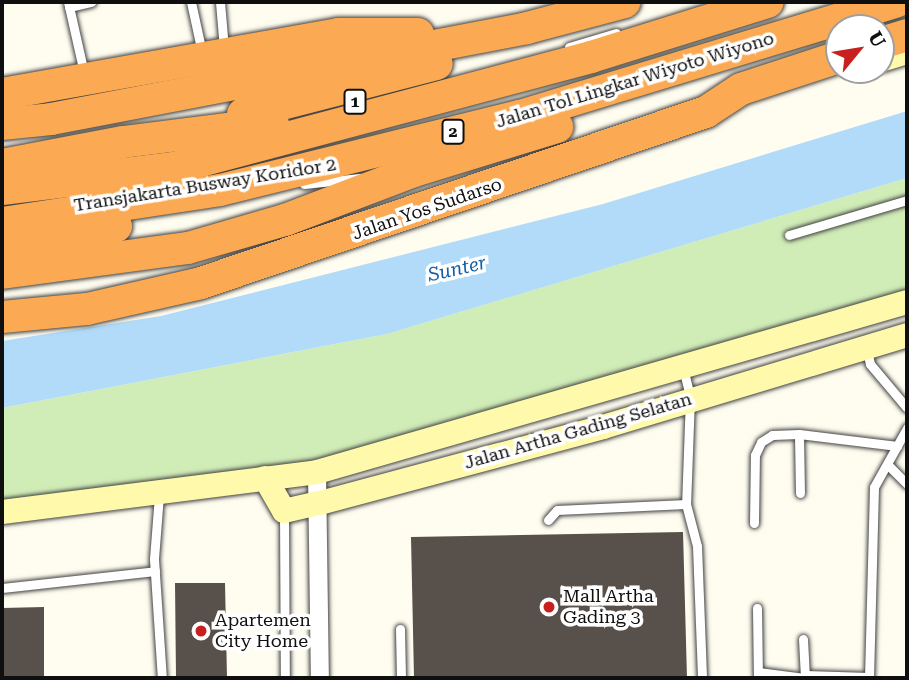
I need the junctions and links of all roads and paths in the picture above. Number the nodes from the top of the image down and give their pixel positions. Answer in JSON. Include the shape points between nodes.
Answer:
{"nodes":[{"id":1,"x":91,"y":2,"type":"edge"},
{"id":2,"x":191,"y":2,"type":"edge"},
{"id":3,"x":220,"y":2,"type":"edge"},
{"id":4,"x":701,"y":2,"type":"edge"},
{"id":5,"x":768,"y":2,"type":"edge"},
{"id":6,"x":895,"y":2,"type":"edge"},
{"id":7,"x":68,"y":4,"type":"edge"},
{"id":8,"x":619,"y":13,"type":"edge"},
{"id":9,"x":495,"y":34,"type":"junction"},
{"id":10,"x":825,"y":40,"type":"edge"},
{"id":11,"x":214,"y":56,"type":"junction"},
{"id":12,"x":825,"y":62,"type":"edge"},
{"id":13,"x":825,"y":76,"type":"edge"},
{"id":14,"x":86,"y":82,"type":"junction"},
{"id":15,"x":2,"y":94,"type":"edge"},
{"id":16,"x":401,"y":95,"type":"dead end"},
{"id":17,"x":706,"y":112,"type":"junction"},
{"id":18,"x":324,"y":116,"type":"dead end"},
{"id":19,"x":2,"y":124,"type":"edge"},
{"id":20,"x":286,"y":125,"type":"dead end"},
{"id":21,"x":209,"y":144,"type":"dead end"},
{"id":22,"x":2,"y":163,"type":"edge"},
{"id":23,"x":49,"y":168,"type":"dead end"},
{"id":24,"x":414,"y":172,"type":"junction"},
{"id":25,"x":2,"y":174,"type":"edge"},
{"id":26,"x":295,"y":186,"type":"dead end"},
{"id":27,"x":2,"y":190,"type":"edge"},
{"id":28,"x":270,"y":190,"type":"dead end"},
{"id":29,"x":907,"y":200,"type":"edge"},
{"id":30,"x":2,"y":223,"type":"edge"},
{"id":31,"x":2,"y":233,"type":"edge"},
{"id":32,"x":789,"y":235,"type":"dead end"},
{"id":33,"x":2,"y":247,"type":"edge"},
{"id":34,"x":2,"y":273,"type":"edge"},
{"id":35,"x":907,"y":302,"type":"edge"},
{"id":36,"x":2,"y":317,"type":"edge"},
{"id":37,"x":859,"y":317,"type":"junction"},
{"id":38,"x":907,"y":335,"type":"edge"},
{"id":39,"x":867,"y":347,"type":"junction"},
{"id":40,"x":683,"y":368,"type":"junction"},
{"id":41,"x":690,"y":397,"type":"junction"},
{"id":42,"x":907,"y":408,"type":"edge"},
{"id":43,"x":907,"y":428,"type":"edge"},
{"id":44,"x":799,"y":433,"type":"junction"},
{"id":45,"x":897,"y":446,"type":"junction"},
{"id":46,"x":888,"y":465,"type":"junction"},
{"id":47,"x":317,"y":472,"type":"junction"},
{"id":48,"x":273,"y":478,"type":"junction"},
{"id":49,"x":907,"y":484,"type":"edge"},
{"id":50,"x":159,"y":489,"type":"junction"},
{"id":51,"x":800,"y":493,"type":"dead end"},
{"id":52,"x":320,"y":503,"type":"junction"},
{"id":53,"x":686,"y":504,"type":"junction"},
{"id":54,"x":284,"y":511,"type":"junction"},
{"id":55,"x":2,"y":512,"type":"edge"},
{"id":56,"x":548,"y":520,"type":"dead end"},
{"id":57,"x":754,"y":523,"type":"dead end"},
{"id":58,"x":155,"y":571,"type":"junction"},
{"id":59,"x":2,"y":588,"type":"edge"},
{"id":60,"x":757,"y":608,"type":"dead end"},
{"id":61,"x":400,"y":629,"type":"dead end"},
{"id":62,"x":803,"y":639,"type":"dead end"},
{"id":63,"x":758,"y":675,"type":"edge"},
{"id":64,"x":805,"y":677,"type":"edge"},
{"id":65,"x":162,"y":678,"type":"edge"},
{"id":66,"x":285,"y":678,"type":"edge"},
{"id":67,"x":320,"y":678,"type":"edge"},
{"id":68,"x":401,"y":678,"type":"edge"},
{"id":69,"x":702,"y":678,"type":"edge"},
{"id":70,"x":869,"y":678,"type":"edge"}],
"edges":[{"from":1,"to":7,"type":"lane"},
{"from":2,"to":11,"type":"lane"},
{"from":3,"to":11,"type":"lane"},
{"from":4,"to":22,"type":"highway","number":"1","via":[[279,122]]},
{"from":5,"to":27,"type":"highway","name":"Jalan Tol Lingkar Wiyoto Wiyono","number":"2","via":[[591,57],[174,168]]},
{"from":6,"to":30,"type":"highway","name":"Jalan Tol Lingkar Wiyoto Wiyono","number":"2","via":[[507,119],[220,190]]},
{"from":7,"to":14,"type":"lane"},
{"from":8,"to":9,"type":"highway","number":"1","via":[[554,28]]},
{"from":8,"to":22,"type":"highway","via":[[288,104]]},
{"from":9,"to":11,"type":"highway","via":[[339,34]]},
{"from":9,"to":19,"type":"highway","number":"1","via":[[51,119]]},
{"from":10,"to":24,"type":"highway"},
{"from":11,"to":14,"type":"highway"},
{"from":12,"to":17,"type":"highway","name":"Jalan Yos Sudarso","via":[[741,89]]},
{"from":13,"to":17,"type":"street"},
{"from":14,"to":15,"type":"highway"},
{"from":16,"to":18,"type":"lane"},
{"from":17,"to":36,"type":"highway","name":"Jalan Yos Sudarso","via":[[201,283],[87,309]]},
{"from":20,"to":21,"type":"lane"},
{"from":23,"to":25,"type":"lane"},
{"from":24,"to":26,"type":"lane","name":"Transjakarta Busway Koridor 2"},
{"from":24,"to":33,"type":"highway"},
{"from":24,"to":34,"type":"highway","via":[[285,220],[188,248]]},
{"from":28,"to":31,"type":"lane","name":"Transjakarta Busway Koridor 2"},
{"from":29,"to":32,"type":"lane"},
{"from":35,"to":37,"type":"street","name":"Jalan Artha Gading Selatan"},
{"from":37,"to":39,"type":"street"},
{"from":37,"to":40,"type":"street","name":"Jalan Artha Gading Selatan"},
{"from":38,"to":39,"type":"street","name":"Jalan Artha Gading Selatan"},
{"from":39,"to":41,"type":"street","name":"Jalan Artha Gading Selatan"},
{"from":39,"to":42,"type":"lane","via":[[870,363]]},
{"from":40,"to":41,"type":"lane"},
{"from":40,"to":47,"type":"street","name":"Jalan Artha Gading Selatan"},
{"from":41,"to":52,"type":"street","name":"Jalan Artha Gading Selatan","via":[[603,427]]},
{"from":41,"to":53,"type":"lane"},
{"from":43,"to":45,"type":"lane"},
{"from":44,"to":45,"type":"lane"},
{"from":44,"to":51,"type":"lane"},
{"from":44,"to":57,"type":"lane","via":[[772,435],[761,442],[755,455]]},
{"from":45,"to":46,"type":"lane"},
{"from":46,"to":49,"type":"lane"},
{"from":46,"to":70,"type":"lane","via":[[874,487],[871,509]]},
{"from":47,"to":48,"type":"street","name":"Jalan Artha Gading Selatan"},
{"from":47,"to":52,"type":"street"},
{"from":48,"to":50,"type":"street","name":"Jalan Artha Gading Selatan"},
{"from":48,"to":54,"type":"street"},
{"from":50,"to":55,"type":"street","name":"Jalan Artha Gading Selatan"},
{"from":50,"to":58,"type":"lane"},
{"from":52,"to":54,"type":"street","name":"Jalan Artha Gading Selatan"},
{"from":52,"to":67,"type":"street"},
{"from":53,"to":56,"type":"lane","via":[[557,510]]},
{"from":53,"to":69,"type":"lane","via":[[697,546]]},
{"from":54,"to":66,"type":"lane"},
{"from":58,"to":59,"type":"lane"},
{"from":58,"to":65,"type":"lane"},
{"from":60,"to":63,"type":"lane"},
{"from":61,"to":68,"type":"lane"},
{"from":62,"to":64,"type":"lane"},
{"from":63,"to":64,"type":"lane"},
{"from":64,"to":70,"type":"lane"}]}
